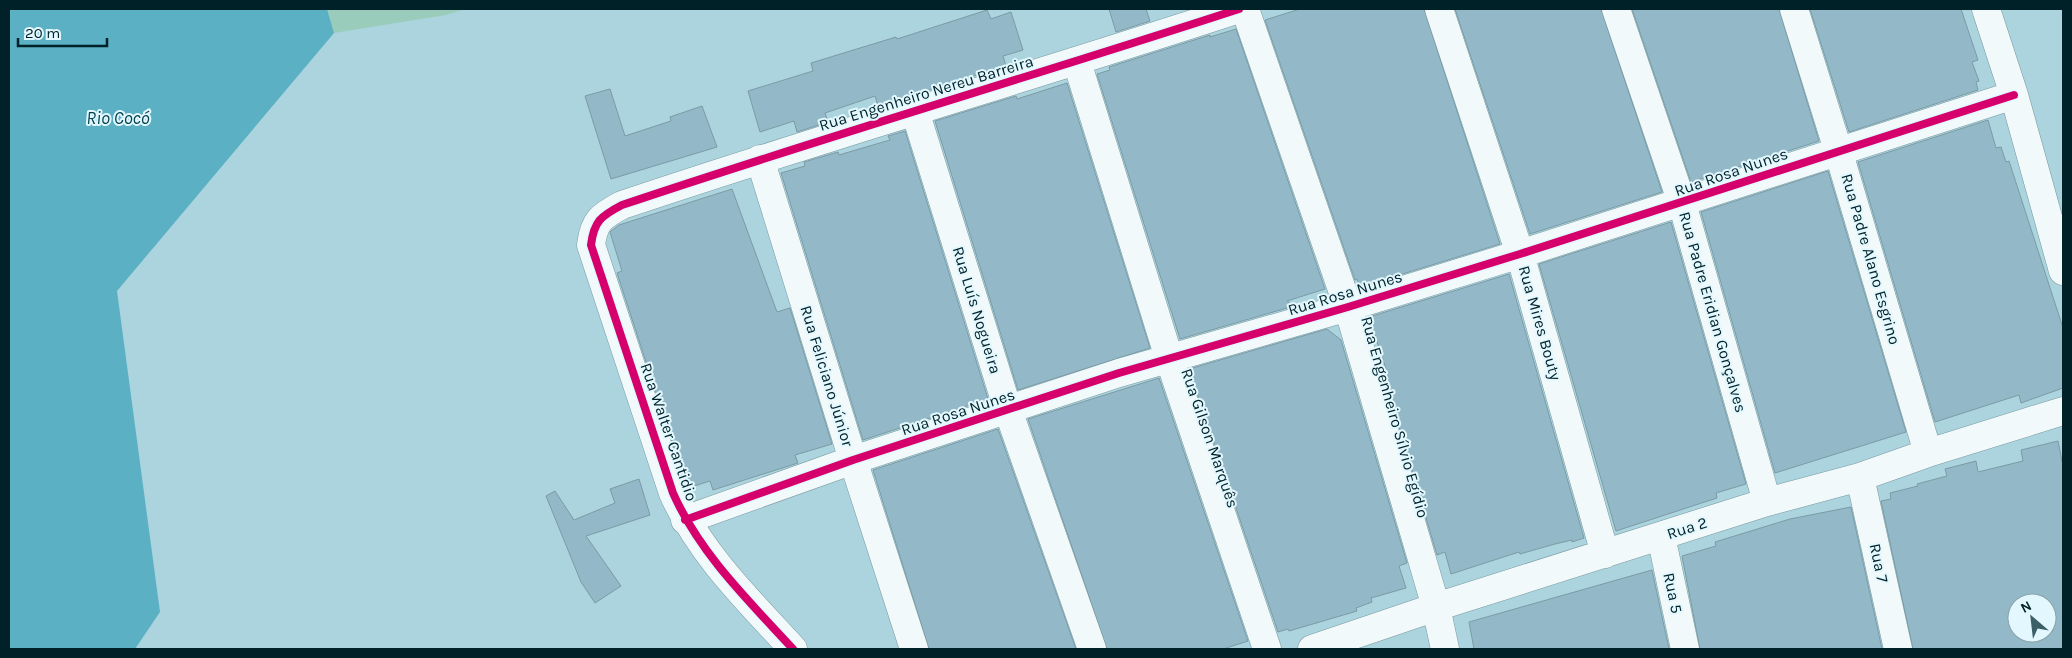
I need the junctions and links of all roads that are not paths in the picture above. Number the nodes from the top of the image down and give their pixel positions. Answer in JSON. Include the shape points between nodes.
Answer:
{"nodes":[{"id":1,"x":1239,"y":9,"type":"edge"},
{"id":2,"x":1246,"y":9,"type":"edge"},
{"id":3,"x":1439,"y":9,"type":"edge"},
{"id":4,"x":1616,"y":9,"type":"edge"},
{"id":5,"x":1794,"y":9,"type":"edge"},
{"id":6,"x":1986,"y":9,"type":"edge"},
{"id":7,"x":1077,"y":62,"type":"junction"},
{"id":8,"x":2014,"y":95,"type":"junction"},
{"id":9,"x":915,"y":111,"type":"junction"},
{"id":10,"x":1838,"y":150,"type":"junction"},
{"id":11,"x":760,"y":159,"type":"junction"},
{"id":12,"x":1682,"y":203,"type":"junction"},
{"id":13,"x":622,"y":205,"type":"joint"},
{"id":14,"x":1520,"y":254,"type":"junction"},
{"id":15,"x":2063,"y":271,"type":"edge"},
{"id":16,"x":1348,"y":307,"type":"junction"},
{"id":17,"x":1169,"y":358,"type":"junction"},
{"id":18,"x":1008,"y":410,"type":"junction"},
{"id":19,"x":2063,"y":411,"type":"edge"},
{"id":20,"x":1928,"y":453,"type":"junction"},
{"id":21,"x":853,"y":460,"type":"junction"},
{"id":22,"x":1860,"y":477,"type":"junction"},
{"id":23,"x":1767,"y":502,"type":"junction"},
{"id":24,"x":685,"y":520,"type":"junction"},
{"id":25,"x":1661,"y":536,"type":"junction"},
{"id":26,"x":1605,"y":554,"type":"junction"},
{"id":27,"x":1436,"y":608,"type":"junction"},
{"id":28,"x":793,"y":649,"type":"edge"},
{"id":29,"x":914,"y":649,"type":"edge"},
{"id":30,"x":1092,"y":649,"type":"edge"},
{"id":31,"x":1267,"y":649,"type":"edge"},
{"id":32,"x":1312,"y":649,"type":"edge"},
{"id":33,"x":1445,"y":649,"type":"edge"},
{"id":34,"x":1685,"y":649,"type":"edge"},
{"id":35,"x":1898,"y":649,"type":"edge"}],
"edges":[{"from":1,"to":7,"type":"street","name":"Rua Engenheiro Nereu Barreira"},
{"from":2,"to":16,"type":"street","name":"Rua Engenheiro Sílvio Egídio"},
{"from":3,"to":14,"type":"street","name":"Rua Mires Bouty"},
{"from":4,"to":12,"type":"street","name":"Rua Padre Eridian Gonçalves"},
{"from":5,"to":10,"type":"street","name":"Rua Padre Alano Esgrino"},
{"from":6,"to":8,"type":"street"},
{"from":7,"to":9,"type":"street","name":"Rua Engenheiro Nereu Barreira"},
{"from":7,"to":17,"type":"street","name":"Rua Gilson Marquês"},
{"from":8,"to":10,"type":"street","name":"Rua Rosa Nunes"},
{"from":8,"to":15,"type":"street"},
{"from":9,"to":11,"type":"street","name":"Rua Engenheiro Nereu Barreira"},
{"from":9,"to":18,"type":"street","name":"Rua Luís Nogueira"},
{"from":10,"to":12,"type":"street","name":"Rua Rosa Nunes"},
{"from":10,"to":20,"type":"street","name":"Rua Padre Alano Esgrino"},
{"from":11,"to":13,"type":"street","name":"Rua Engenheiro Nereu Barreira"},
{"from":11,"to":21,"type":"street","name":"Rua Feliciano Júnior"},
{"from":12,"to":14,"type":"street","name":"Rua Rosa Nunes"},
{"from":12,"to":23,"type":"street","name":"Rua Padre Eridian Gonçalves"},
{"from":13,"to":24,"type":"street","name":"Rua Walter Cantidio","via":[[603,216],[593,230],[591,245],[673,493]]},
{"from":14,"to":16,"type":"street","name":"Rua Rosa Nunes"},
{"from":14,"to":26,"type":"street","name":"Rua Mires Bouty"},
{"from":16,"to":17,"type":"street","name":"Rua Rosa Nunes"},
{"from":16,"to":27,"type":"street","name":"Rua Engenheiro Sílvio Egídio"},
{"from":17,"to":18,"type":"street","name":"Rua Rosa Nunes"},
{"from":17,"to":31,"type":"street","name":"Rua Gilson Marquês"},
{"from":18,"to":21,"type":"street","name":"Rua Rosa Nunes"},
{"from":18,"to":30,"type":"street","name":"Rua Luís Nogueira"},
{"from":19,"to":20,"type":"street","name":"Rua 2"},
{"from":20,"to":22,"type":"street","name":"Rua 2"},
{"from":21,"to":24,"type":"street","name":"Rua Rosa Nunes"},
{"from":21,"to":29,"type":"street","name":"Rua Feliciano Júnior"},
{"from":22,"to":23,"type":"street","name":"Rua 2"},
{"from":22,"to":35,"type":"street","name":"Rua 7"},
{"from":23,"to":25,"type":"street","name":"Rua 2"},
{"from":24,"to":28,"type":"street","name":"Rua Walter Cantidio","via":[[727,576]]},
{"from":25,"to":26,"type":"street","name":"Rua 2"},
{"from":25,"to":34,"type":"street","name":"Rua 5"},
{"from":26,"to":27,"type":"street","name":"Rua 2"},
{"from":27,"to":32,"type":"street","name":"Rua 2"},
{"from":27,"to":33,"type":"street","name":"Rua Engenheiro Sílvio Egídio"}]}
